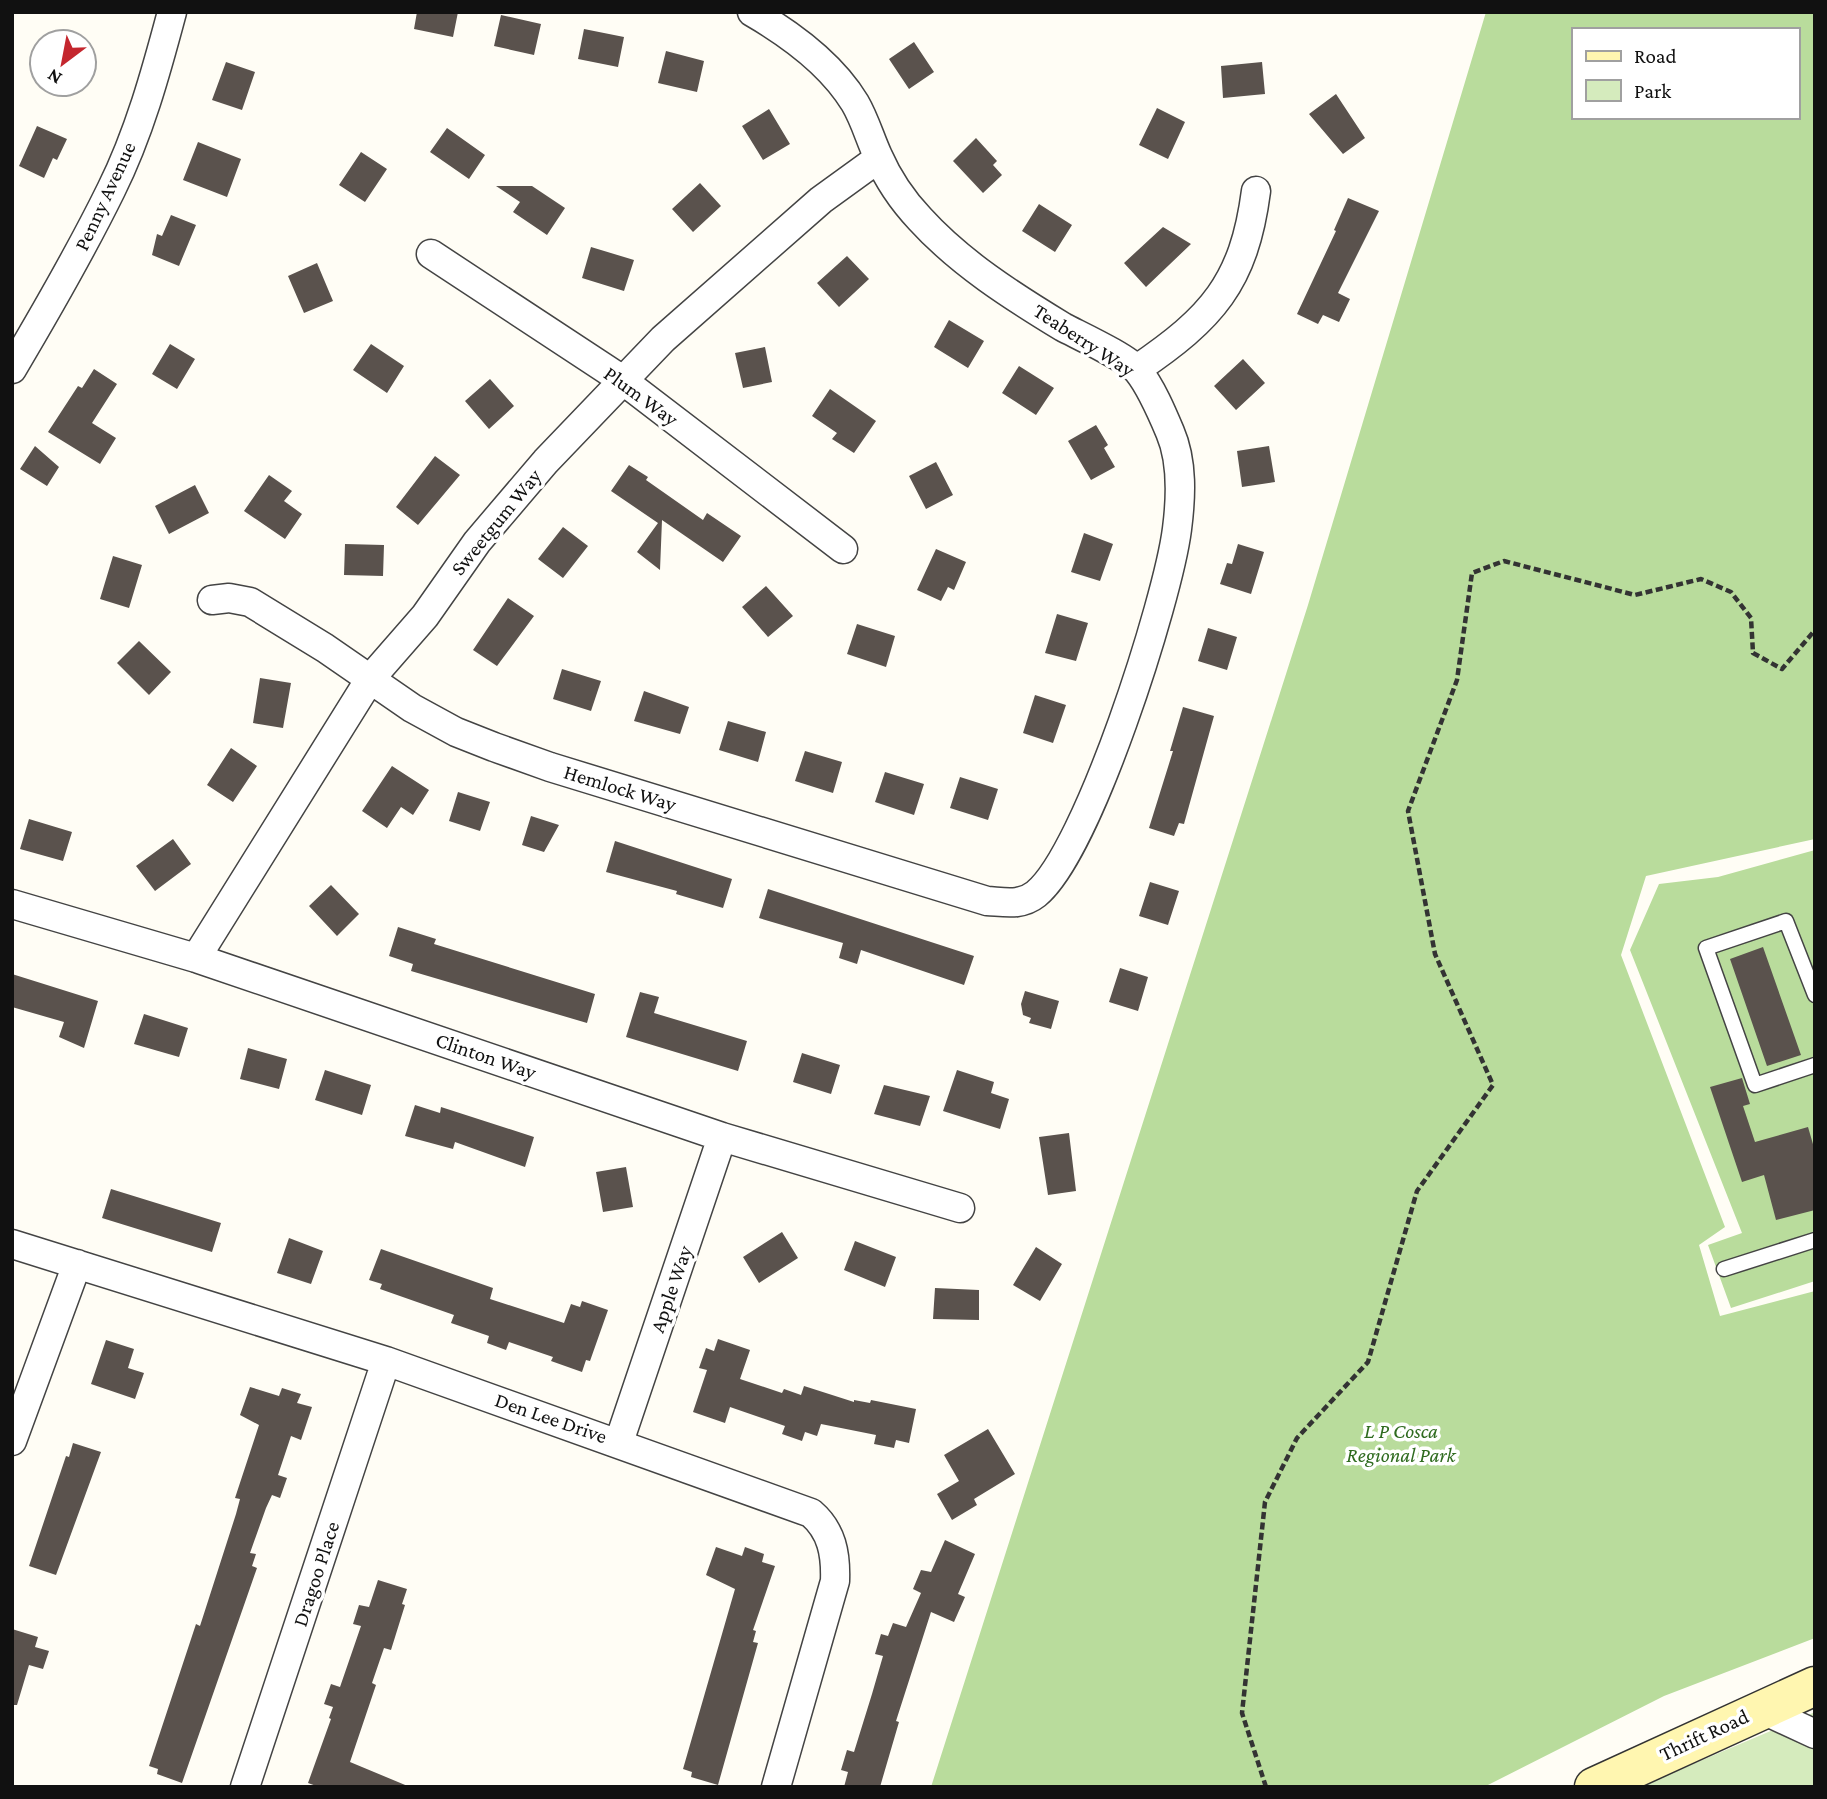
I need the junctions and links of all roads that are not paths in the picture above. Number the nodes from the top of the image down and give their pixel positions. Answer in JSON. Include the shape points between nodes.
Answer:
{"nodes":[{"id":1,"x":172,"y":12,"type":"edge"},
{"id":2,"x":752,"y":12,"type":"edge"},
{"id":3,"x":879,"y":158,"type":"junction"},
{"id":4,"x":1256,"y":191,"type":"dead end"},
{"id":5,"x":431,"y":254,"type":"dead end"},
{"id":6,"x":12,"y":369,"type":"edge"},
{"id":7,"x":1137,"y":369,"type":"junction"},
{"id":8,"x":621,"y":379,"type":"junction"},
{"id":9,"x":843,"y":549,"type":"dead end"},
{"id":10,"x":212,"y":600,"type":"dead end"},
{"id":11,"x":370,"y":679,"type":"junction"},
{"id":12,"x":1050,"y":879,"type":"joint"},
{"id":13,"x":12,"y":904,"type":"edge"},
{"id":14,"x":196,"y":958,"type":"junction"},
{"id":15,"x":1815,"y":995,"type":"edge"},
{"id":16,"x":1815,"y":1065,"type":"edge"},
{"id":17,"x":723,"y":1137,"type":"junction"},
{"id":18,"x":960,"y":1208,"type":"dead end"},
{"id":19,"x":1815,"y":1240,"type":"edge"},
{"id":20,"x":12,"y":1244,"type":"edge"},
{"id":21,"x":77,"y":1264,"type":"junction"},
{"id":22,"x":1724,"y":1269,"type":"dead end"},
{"id":23,"x":386,"y":1361,"type":"junction"},
{"id":24,"x":12,"y":1441,"type":"edge"},
{"id":25,"x":618,"y":1442,"type":"junction"},
{"id":26,"x":1815,"y":1686,"type":"edge"},
{"id":27,"x":1760,"y":1709,"type":"junction"},
{"id":28,"x":1815,"y":1734,"type":"edge"},
{"id":29,"x":245,"y":1787,"type":"edge"},
{"id":30,"x":776,"y":1787,"type":"edge"},
{"id":31,"x":1594,"y":1787,"type":"edge"}],
"edges":[{"from":1,"to":6,"type":"street","name":"Penny Avenue","via":[[155,74],[112,189]]},
{"from":2,"to":3,"type":"street","name":"Teaberry Way","via":[[828,68],[855,102]]},
{"from":3,"to":7,"type":"street","name":"Teaberry Way","via":[[919,218],[963,259]]},
{"from":3,"to":8,"type":"street","name":"Sweetgum Way","via":[[756,255]]},
{"from":4,"to":7,"type":"street","via":[[1251,232],[1240,264],[1222,293],[1201,318]]},
{"from":5,"to":8,"type":"street","name":"Plum Way"},
{"from":7,"to":12,"type":"street","name":"Teaberry Way","via":[[1171,434],[1179,463],[1177,530],[1157,614],[1116,735],[1088,811],[1066,858]]},
{"from":8,"to":9,"type":"street","name":"Plum Way"},
{"from":8,"to":11,"type":"street","name":"Sweetgum Way","via":[[477,542],[425,616]]},
{"from":10,"to":11,"type":"street","name":"Hemlock Way","via":[[250,602]]},
{"from":11,"to":12,"type":"street","name":"Hemlock Way","via":[[456,732],[550,768],[926,885],[987,901],[1020,903]]},
{"from":11,"to":14,"type":"street","name":"Sweetgum Way"},
{"from":13,"to":14,"type":"street","name":"Clinton Way"},
{"from":14,"to":17,"type":"street","name":"Clinton Way"},
{"from":15,"to":16,"type":"lane","via":[[1786,921],[1706,948],[1755,1086]]},
{"from":17,"to":18,"type":"street","name":"Clinton Way"},
{"from":17,"to":25,"type":"street","name":"Apple Way"},
{"from":19,"to":22,"type":"lane"},
{"from":20,"to":21,"type":"street","name":"Den Lee Drive"},
{"from":21,"to":23,"type":"street","name":"Den Lee Drive"},
{"from":21,"to":24,"type":"street"},
{"from":23,"to":25,"type":"street","name":"Den Lee Drive"},
{"from":23,"to":29,"type":"street","name":"Dragoo Place"},
{"from":25,"to":30,"type":"street","name":"Den Lee Drive","via":[[811,1513],[826,1528],[836,1560],[835,1581]]},
{"from":26,"to":27,"type":"street","name":"Thrift Road"},
{"from":27,"to":28,"type":"street"},
{"from":27,"to":31,"type":"street","name":"Thrift Road"}]}
